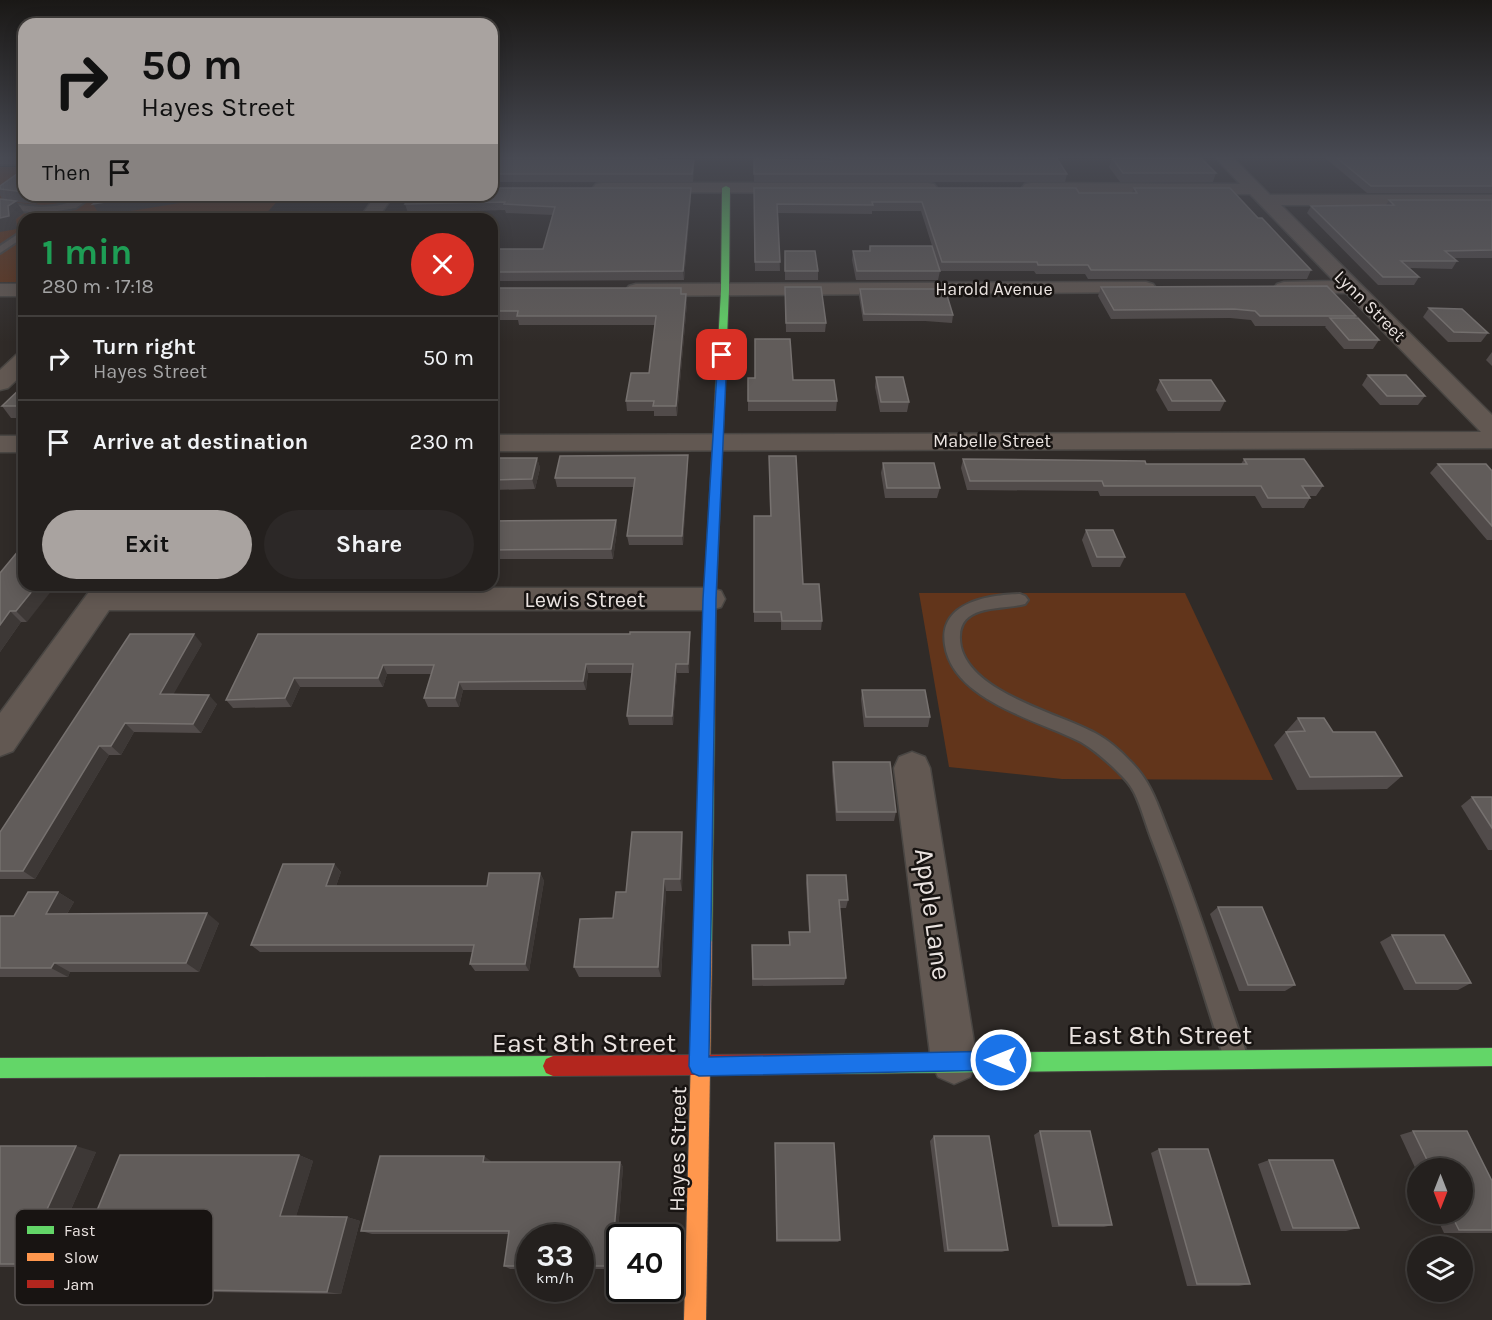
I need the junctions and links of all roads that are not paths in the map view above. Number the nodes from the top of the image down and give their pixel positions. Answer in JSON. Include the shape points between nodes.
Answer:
{"nodes":[{"id":1,"x":726,"y":219,"type":"edge"},
{"id":2,"x":1284,"y":219,"type":"edge"},
{"id":3,"x":18,"y":237,"type":"edge"},
{"id":4,"x":0,"y":250,"type":"edge"},
{"id":5,"x":1352,"y":287,"type":"junction"},
{"id":6,"x":1162,"y":288,"type":"edge"},
{"id":7,"x":1269,"y":288,"type":"edge"},
{"id":8,"x":0,"y":290,"type":"edge"},
{"id":9,"x":18,"y":290,"type":"edge"},
{"id":10,"x":620,"y":290,"type":"edge"},
{"id":11,"x":725,"y":290,"type":"junction"},
{"id":12,"x":0,"y":357,"type":"edge"},
{"id":13,"x":18,"y":358,"type":"edge"},
{"id":14,"x":18,"y":364,"type":"edge"},
{"id":15,"x":0,"y":383,"type":"edge"},
{"id":16,"x":1492,"y":429,"type":"edge"},
{"id":17,"x":1492,"y":440,"type":"edge"},
{"id":18,"x":719,"y":441,"type":"junction"},
{"id":19,"x":498,"y":443,"type":"edge"},
{"id":20,"x":0,"y":444,"type":"edge"},
{"id":21,"x":18,"y":444,"type":"edge"},
{"id":22,"x":106,"y":592,"type":"edge"},
{"id":23,"x":710,"y":599,"type":"junction"},
{"id":24,"x":1020,"y":600,"type":"dead end"},
{"id":25,"x":0,"y":741,"type":"edge"},
{"id":26,"x":912,"y":768,"type":"dead end"},
{"id":27,"x":1492,"y":1057,"type":"edge"},
{"id":28,"x":1236,"y":1059,"type":"junction"},
{"id":29,"x":954,"y":1061,"type":"junction"},
{"id":30,"x":699,"y":1066,"type":"junction"},
{"id":31,"x":0,"y":1068,"type":"edge"},
{"id":32,"x":695,"y":1320,"type":"edge"}],
"edges":[{"from":1,"to":11,"type":"street","name":"Hayes Street"},
{"from":2,"to":5,"type":"street","name":"Lynn Street"},
{"from":3,"to":4,"type":"lane"},
{"from":5,"to":7,"type":"street"},
{"from":5,"to":16,"type":"street","name":"Lynn Street"},
{"from":6,"to":11,"type":"street","name":"Harold Avenue"},
{"from":8,"to":9,"type":"street"},
{"from":10,"to":11,"type":"street","name":"Harold Avenue"},
{"from":11,"to":18,"type":"street","name":"Hayes Street"},
{"from":12,"to":13,"type":"street"},
{"from":14,"to":15,"type":"street"},
{"from":17,"to":18,"type":"street","name":"Mabelle Street"},
{"from":18,"to":19,"type":"street","name":"Mabelle Street"},
{"from":18,"to":23,"type":"street","name":"Hayes Street"},
{"from":20,"to":21,"type":"street"},
{"from":22,"to":23,"type":"street","name":"Lewis Street"},
{"from":22,"to":25,"type":"street"},
{"from":23,"to":30,"type":"street","name":"Hayes Street"},
{"from":24,"to":28,"type":"lane","via":[[991,600],[972,607],[955,624],[953,646],[961,667],[982,687],[1089,738],[1137,779],[1165,847]]},
{"from":26,"to":29,"type":"street","name":"Apple Lane"},
{"from":27,"to":28,"type":"street","name":"East 8th Street"},
{"from":28,"to":29,"type":"street","name":"East 8th Street"},
{"from":29,"to":30,"type":"street","name":"East 8th Street"},
{"from":30,"to":31,"type":"street","name":"East 8th Street"},
{"from":30,"to":32,"type":"street","name":"Hayes Street"}]}
